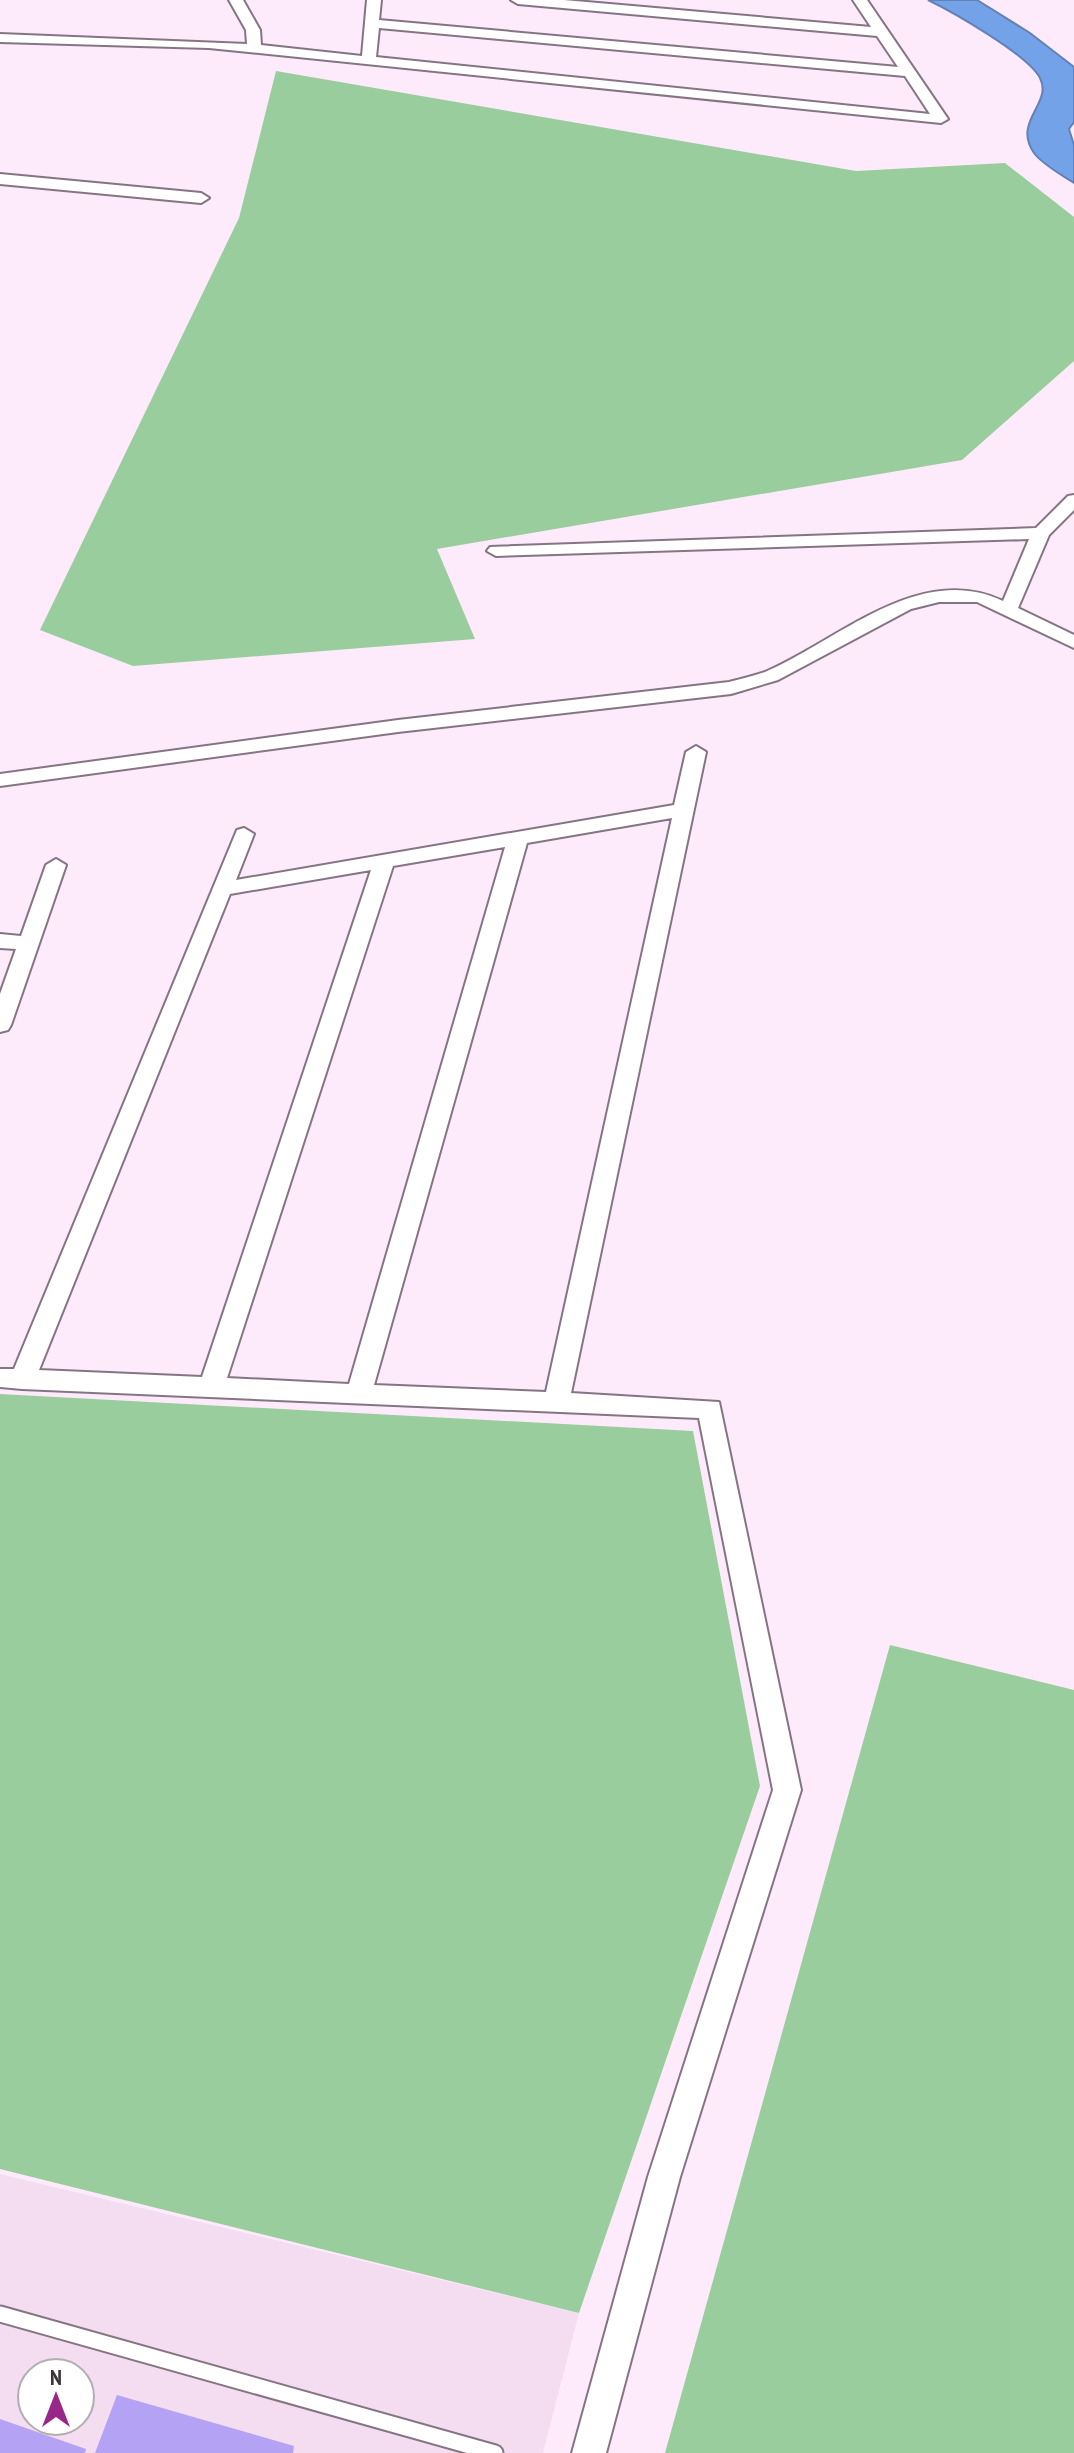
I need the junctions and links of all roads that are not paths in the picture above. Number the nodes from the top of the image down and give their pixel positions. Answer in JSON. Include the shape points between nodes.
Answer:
{"nodes":[{"id":1,"x":221,"y":0,"type":"edge"},
{"id":2,"x":236,"y":0,"type":"edge"},
{"id":3,"x":374,"y":0,"type":"edge"},
{"id":4,"x":518,"y":0,"type":"edge"},
{"id":5,"x":860,"y":0,"type":"edge"},
{"id":6,"x":372,"y":23,"type":"junction"},
{"id":7,"x":882,"y":32,"type":"junction"},
{"id":8,"x":0,"y":38,"type":"edge"},
{"id":9,"x":247,"y":48,"type":"junction"},
{"id":10,"x":369,"y":60,"type":"junction"},
{"id":11,"x":909,"y":72,"type":"junction"},
{"id":12,"x":0,"y":179,"type":"edge"},
{"id":13,"x":0,"y":188,"type":"edge"},
{"id":14,"x":1074,"y":500,"type":"edge"},
{"id":15,"x":1041,"y":533,"type":"junction"},
{"id":16,"x":496,"y":551,"type":"dead end"},
{"id":17,"x":1008,"y":610,"type":"junction"},
{"id":18,"x":1074,"y":642,"type":"edge"},
{"id":19,"x":696,"y":752,"type":"dead end"},
{"id":20,"x":0,"y":780,"type":"edge"},
{"id":21,"x":683,"y":810,"type":"junction"},
{"id":22,"x":244,"y":834,"type":"dead end"},
{"id":23,"x":518,"y":838,"type":"junction"},
{"id":24,"x":384,"y":861,"type":"junction"},
{"id":25,"x":56,"y":865,"type":"dead end"},
{"id":26,"x":222,"y":889,"type":"junction"},
{"id":27,"x":0,"y":941,"type":"edge"},
{"id":28,"x":28,"y":943,"type":"junction"},
{"id":29,"x":0,"y":1025,"type":"edge"},
{"id":30,"x":11,"y":1379,"type":"edge"},
{"id":31,"x":211,"y":1388,"type":"junction"},
{"id":32,"x":359,"y":1394,"type":"junction"},
{"id":33,"x":556,"y":1403,"type":"junction"},
{"id":34,"x":0,"y":2314,"type":"edge"},
{"id":35,"x":495,"y":2453,"type":"edge"},
{"id":36,"x":589,"y":2453,"type":"edge"}],
"edges":[{"from":1,"to":9,"type":"street"},
{"from":2,"to":9,"type":"street","via":[[253,30]]},
{"from":3,"to":6,"type":"street"},
{"from":4,"to":7,"type":"street"},
{"from":5,"to":7,"type":"street"},
{"from":6,"to":10,"type":"street"},
{"from":6,"to":11,"type":"street"},
{"from":7,"to":11,"type":"street"},
{"from":8,"to":9,"type":"street"},
{"from":9,"to":10,"type":"street"},
{"from":10,"to":11,"type":"street","via":[[941,119]]},
{"from":12,"to":13,"type":"street","via":[[198,202]]},
{"from":14,"to":15,"type":"street"},
{"from":15,"to":16,"type":"street"},
{"from":15,"to":17,"type":"street"},
{"from":17,"to":18,"type":"street"},
{"from":17,"to":20,"type":"street","via":[[980,597],[939,596],[904,605],[771,676],[731,688]]},
{"from":19,"to":21,"type":"street"},
{"from":21,"to":23,"type":"street"},
{"from":21,"to":33,"type":"street"},
{"from":22,"to":26,"type":"street"},
{"from":23,"to":24,"type":"street"},
{"from":23,"to":32,"type":"street"},
{"from":24,"to":26,"type":"street"},
{"from":24,"to":31,"type":"street"},
{"from":25,"to":28,"type":"street"},
{"from":26,"to":30,"type":"street"},
{"from":27,"to":28,"type":"street"},
{"from":28,"to":29,"type":"street"},
{"from":30,"to":31,"type":"street"},
{"from":31,"to":32,"type":"street"},
{"from":32,"to":33,"type":"street"},
{"from":33,"to":36,"type":"street","via":[[710,1409],[787,1790],[664,2177]]},
{"from":34,"to":35,"type":"lane"}]}
